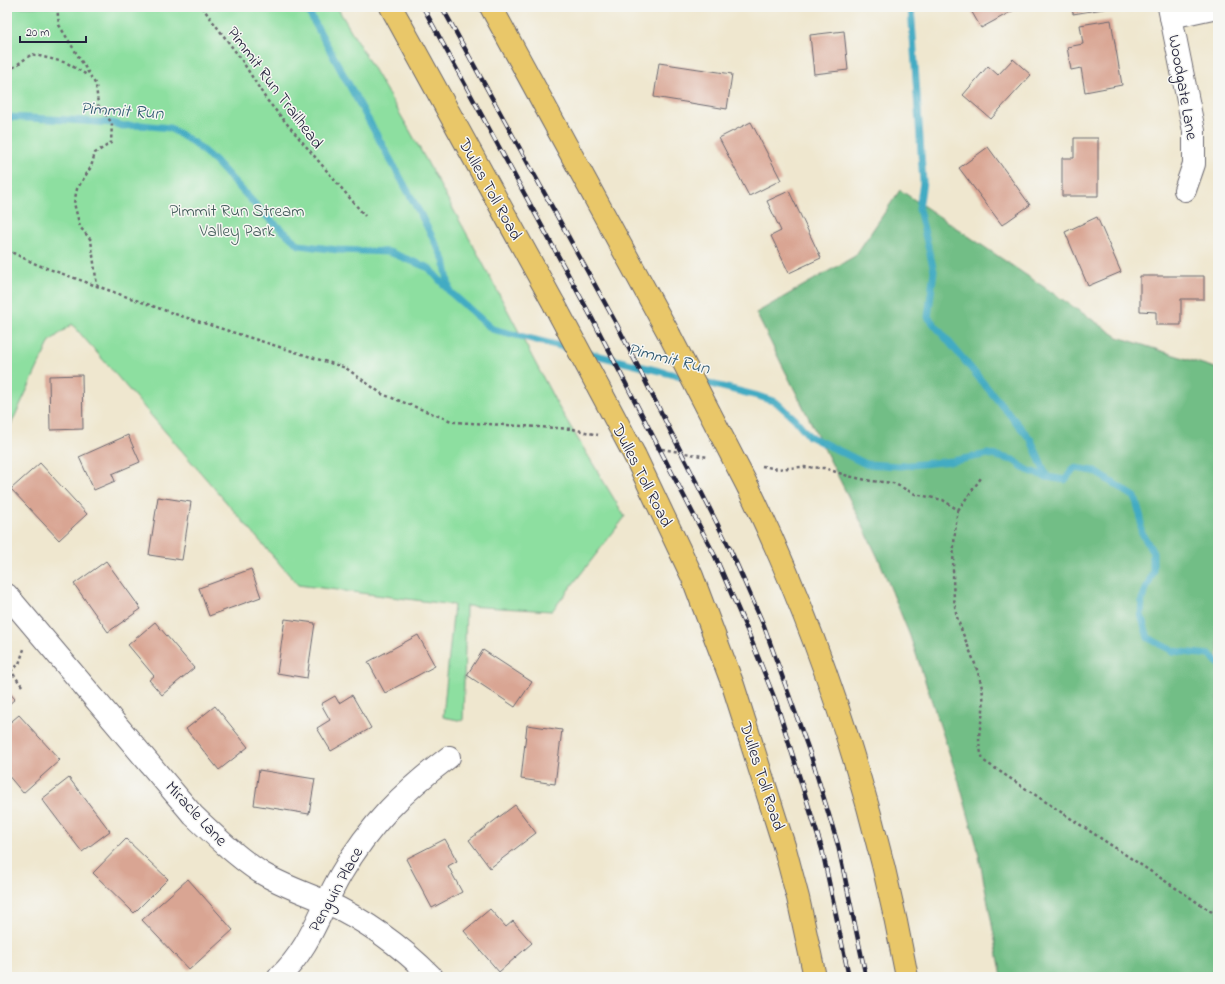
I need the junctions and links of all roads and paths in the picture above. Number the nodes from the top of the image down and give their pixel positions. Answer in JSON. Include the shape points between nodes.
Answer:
{"nodes":[{"id":1,"x":57,"y":7,"type":"edge"},
{"id":2,"x":202,"y":7,"type":"edge"},
{"id":3,"x":391,"y":7,"type":"edge"},
{"id":4,"x":491,"y":7,"type":"edge"},
{"id":5,"x":1217,"y":7,"type":"edge"},
{"id":6,"x":1170,"y":12,"type":"edge"},
{"id":7,"x":7,"y":68,"type":"edge"},
{"id":8,"x":90,"y":76,"type":"junction"},
{"id":9,"x":1185,"y":190,"type":"dead end"},
{"id":10,"x":365,"y":216,"type":"dead end"},
{"id":11,"x":97,"y":286,"type":"dead end"},
{"id":12,"x":981,"y":478,"type":"dead end"},
{"id":13,"x":958,"y":510,"type":"dead end"},
{"id":14,"x":7,"y":595,"type":"edge"},
{"id":15,"x":24,"y":647,"type":"dead end"},
{"id":16,"x":22,"y":686,"type":"dead end"},
{"id":17,"x":449,"y":757,"type":"dead end"},
{"id":18,"x":327,"y":903,"type":"junction"},
{"id":19,"x":279,"y":977,"type":"edge"},
{"id":20,"x":432,"y":977,"type":"edge"},
{"id":21,"x":815,"y":977,"type":"edge"},
{"id":22,"x":907,"y":977,"type":"edge"}],
"edges":[{"from":1,"to":8,"type":"path","via":[[59,25]]},
{"from":2,"to":10,"type":"path","name":"Pimmit Run Trailhead","via":[[266,99]]},
{"from":3,"to":21,"type":"highway","name":"Dulles Toll Road","bridge":true,"via":[[635,456],[692,576],[733,685],[786,849]]},
{"from":4,"to":22,"type":"highway","bridge":true,"via":[[669,334],[750,489],[796,597],[843,728],[882,859]]},
{"from":5,"to":6,"type":"street"},
{"from":6,"to":9,"type":"street","name":"Woodgate Lane","via":[[1194,131],[1194,164]]},
{"from":7,"to":8,"type":"path","via":[[14,67],[32,54],[68,63]]},
{"from":8,"to":11,"type":"path","via":[[96,86],[98,105],[112,123],[111,143],[96,153],[91,167],[77,189],[74,203],[80,227],[91,240]]},
{"from":12,"to":13,"type":"path"},
{"from":14,"to":18,"type":"street","name":"Miracle Lane","via":[[193,815],[260,872],[289,888]]},
{"from":15,"to":16,"type":"path","via":[[18,664],[11,671]]},
{"from":17,"to":18,"type":"street","name":"Penguin Place","via":[[420,779],[389,808],[363,838],[340,875]]},
{"from":18,"to":19,"type":"street","name":"Penguin Place","via":[[297,958]]},
{"from":18,"to":20,"type":"street","name":"Miracle Lane","via":[[381,934],[413,958]]}]}
